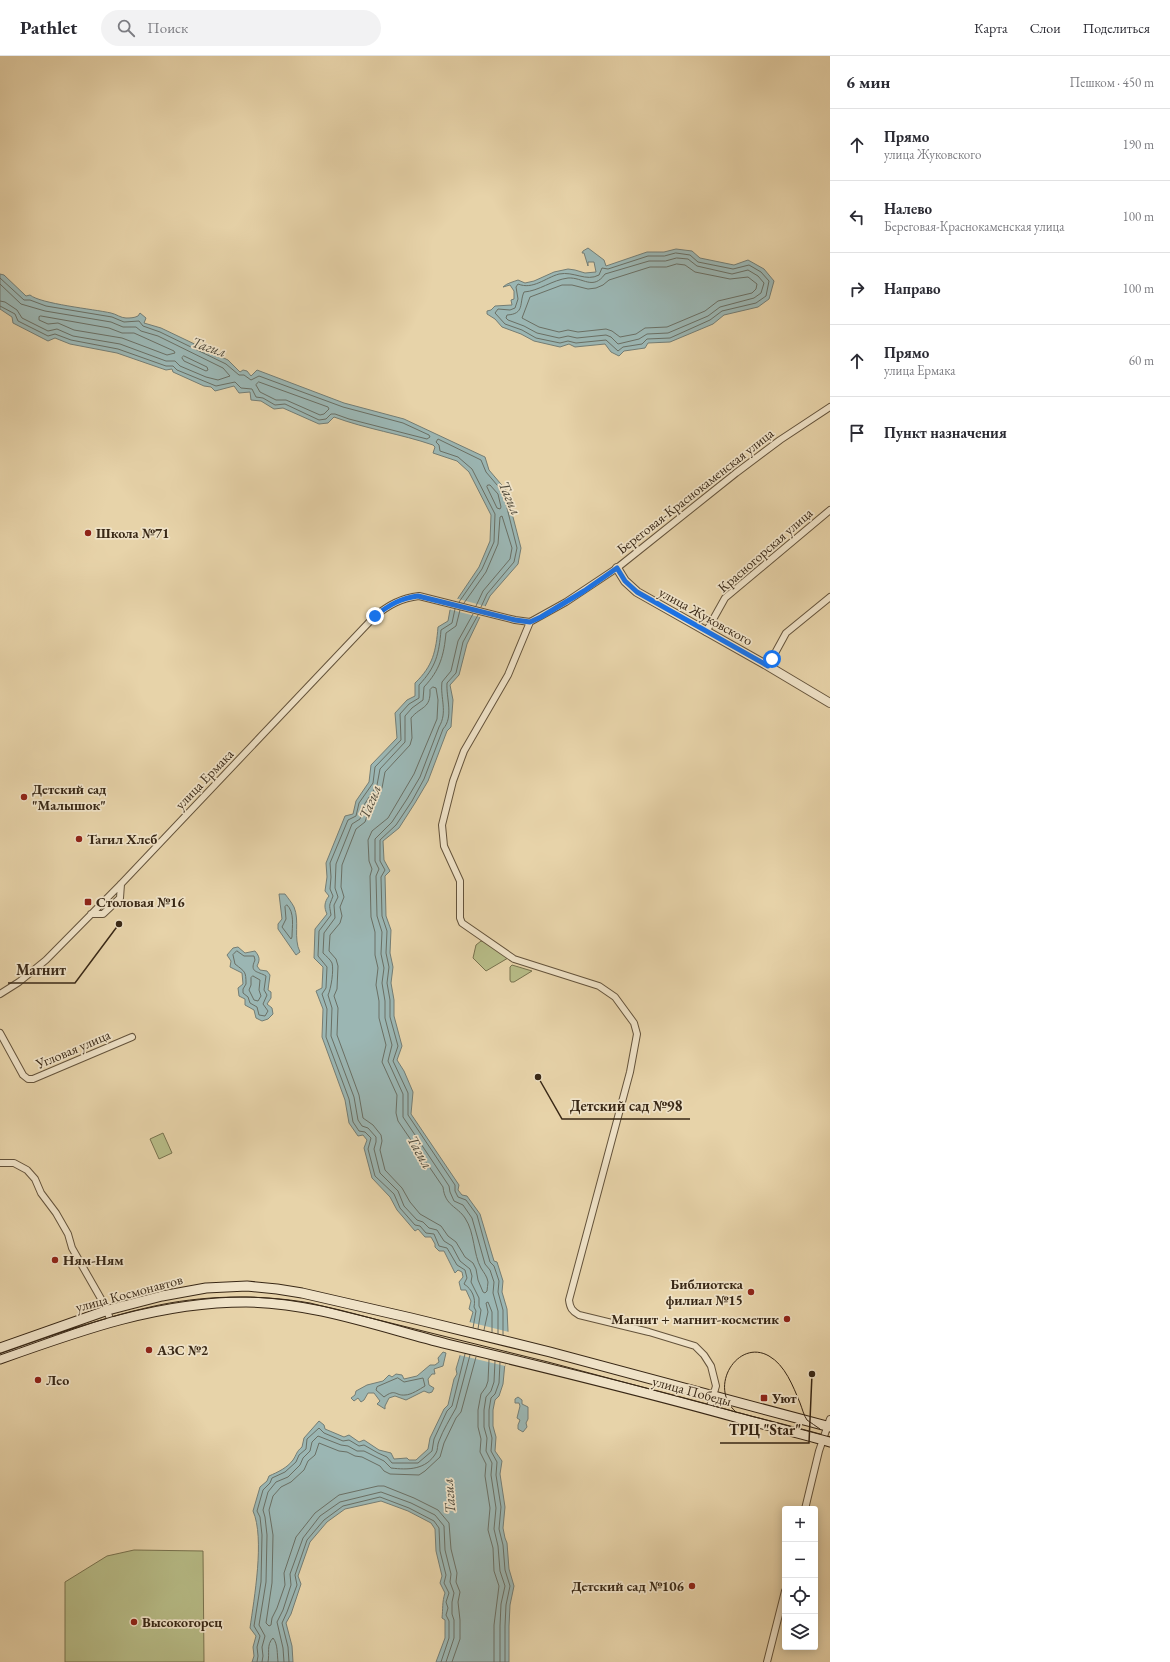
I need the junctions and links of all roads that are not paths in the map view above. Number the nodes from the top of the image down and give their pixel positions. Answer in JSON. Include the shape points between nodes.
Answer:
{"nodes":[{"id":1,"x":830,"y":407,"type":"edge"},
{"id":2,"x":830,"y":510,"type":"edge"},
{"id":3,"x":617,"y":568,"type":"junction"},
{"id":4,"x":830,"y":597,"type":"edge"},
{"id":5,"x":530,"y":622,"type":"junction"},
{"id":6,"x":706,"y":632,"type":"junction"},
{"id":7,"x":768,"y":666,"type":"junction"},
{"id":8,"x":830,"y":703,"type":"edge"},
{"id":9,"x":121,"y":884,"type":"junction"},
{"id":10,"x":91,"y":914,"type":"junction"},
{"id":11,"x":0,"y":994,"type":"edge"},
{"id":12,"x":0,"y":1033,"type":"edge"},
{"id":13,"x":132,"y":1037,"type":"dead end"},
{"id":14,"x":1,"y":1163,"type":"edge"},
{"id":15,"x":108,"y":1310,"type":"junction"},
{"id":16,"x":111,"y":1321,"type":"junction"},
{"id":17,"x":0,"y":1348,"type":"edge"},
{"id":18,"x":550,"y":1352,"type":"joint"},
{"id":19,"x":0,"y":1358,"type":"edge"},
{"id":20,"x":546,"y":1368,"type":"joint"},
{"id":21,"x":714,"y":1396,"type":"junction"},
{"id":22,"x":709,"y":1410,"type":"junction"},
{"id":23,"x":829,"y":1424,"type":"edge"},
{"id":24,"x":827,"y":1441,"type":"edge"},
{"id":25,"x":806,"y":1506,"type":"edge"},
{"id":26,"x":782,"y":1603,"type":"edge"},
{"id":27,"x":767,"y":1662,"type":"edge"}],
"edges":[{"from":1,"to":3,"type":"street","name":"Береговая-Краснокаменская улица","via":[[742,468]]},
{"from":2,"to":6,"type":"street","name":"Красногорская улица","via":[[725,598]]},
{"from":3,"to":5,"type":"street","name":"Береговая-Краснокаменская улица"},
{"from":3,"to":6,"type":"street","name":"улица Жуковского","via":[[625,581],[637,592]]},
{"from":4,"to":7,"type":"street","via":[[786,633]]},
{"from":5,"to":9,"type":"street","name":"улица Ермака","via":[[418,596],[390,605],[375,616]]},
{"from":5,"to":21,"type":"street","via":[[508,675],[464,751],[455,773],[442,825],[444,846],[460,881],[460,918],[462,923],[514,959],[599,986],[615,997],[634,1023],[637,1034],[630,1072],[569,1300],[570,1307],[579,1315],[695,1346],[711,1366],[716,1386]]},
{"from":6,"to":7,"type":"street","name":"улица Жуковского"},
{"from":7,"to":8,"type":"street","name":"улица Жуковского"},
{"from":9,"to":10,"type":"street","name":"улица Ермака"},
{"from":9,"to":10,"type":"street","via":[[120,898],[103,914]]},
{"from":10,"to":11,"type":"street","name":"улица Ермака","via":[[31,974]]},
{"from":12,"to":13,"type":"street","name":"Угловая улица","via":[[23,1075],[28,1079]]},
{"from":14,"to":15,"type":"street","via":[[14,1163],[35,1179],[41,1193],[68,1234],[72,1248]]},
{"from":15,"to":16,"type":"street"},
{"from":15,"to":17,"type":"main road","name":"улица Космонавтов"},
{"from":15,"to":18,"type":"main road","name":"улица Космонавтов","via":[[206,1288],[247,1286],[302,1293]]},
{"from":16,"to":19,"type":"main road","name":"улица Космонавтов"},
{"from":16,"to":20,"type":"main road","name":"улица Космонавтов","via":[[165,1309],[246,1302],[302,1308]]},
{"from":18,"to":21,"type":"main road","name":"улица Победы"},
{"from":20,"to":22,"type":"main road","name":"улица Победы"},
{"from":21,"to":22,"type":"street"},
{"from":21,"to":23,"type":"main road","name":"улица Победы"},
{"from":22,"to":24,"type":"main road","name":"улица Победы"},
{"from":23,"to":24,"type":"street"},
{"from":24,"to":25,"type":"street","via":[[819,1450]]},
{"from":26,"to":27,"type":"street"}]}
